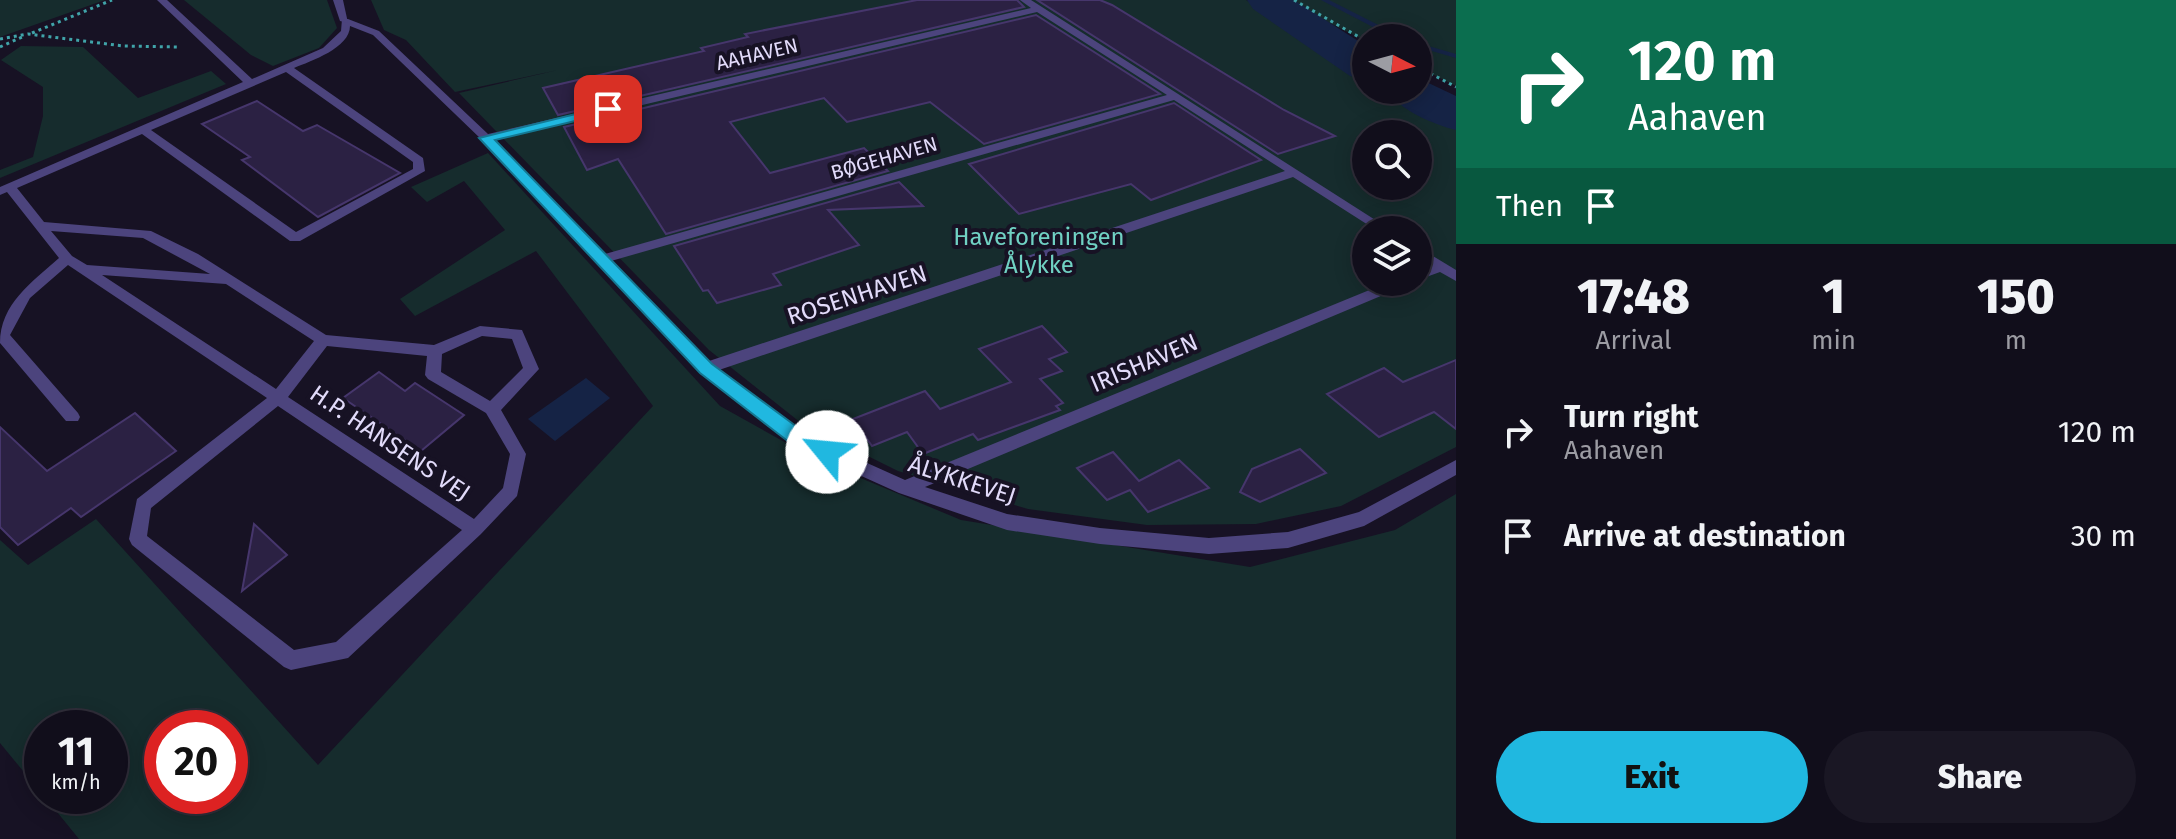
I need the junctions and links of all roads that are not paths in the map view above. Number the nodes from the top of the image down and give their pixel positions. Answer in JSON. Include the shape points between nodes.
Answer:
{"nodes":[{"id":1,"x":162,"y":0,"type":"edge"},
{"id":2,"x":338,"y":0,"type":"edge"},
{"id":3,"x":1025,"y":0,"type":"edge"},
{"id":4,"x":1038,"y":9,"type":"junction"},
{"id":5,"x":345,"y":21,"type":"junction"},
{"id":6,"x":286,"y":67,"type":"junction"},
{"id":7,"x":249,"y":82,"type":"junction"},
{"id":8,"x":1176,"y":96,"type":"junction"},
{"id":9,"x":142,"y":129,"type":"junction"},
{"id":10,"x":486,"y":138,"type":"junction"},
{"id":11,"x":1295,"y":172,"type":"junction"},
{"id":12,"x":5,"y":189,"type":"edge"},
{"id":13,"x":1363,"y":216,"type":"edge"},
{"id":14,"x":41,"y":226,"type":"junction"},
{"id":15,"x":67,"y":259,"type":"junction"},
{"id":16,"x":602,"y":259,"type":"junction"},
{"id":17,"x":1432,"y":260,"type":"edge"},
{"id":18,"x":1441,"y":266,"type":"junction"},
{"id":19,"x":82,"y":268,"type":"junction"},
{"id":20,"x":1432,"y":270,"type":"edge"},
{"id":21,"x":1456,"y":276,"type":"edge"},
{"id":22,"x":229,"y":280,"type":"junction"},
{"id":23,"x":1368,"y":296,"type":"edge"},
{"id":24,"x":323,"y":340,"type":"junction"},
{"id":25,"x":435,"y":351,"type":"junction"},
{"id":26,"x":706,"y":368,"type":"junction"},
{"id":27,"x":278,"y":398,"type":"junction"},
{"id":28,"x":492,"y":409,"type":"junction"},
{"id":29,"x":72,"y":417,"type":"dead end"},
{"id":30,"x":1456,"y":467,"type":"edge"},
{"id":31,"x":905,"y":488,"type":"junction"},
{"id":32,"x":475,"y":529,"type":"junction"}],
"edges":[{"from":1,"to":7,"type":"street"},
{"from":2,"to":5,"type":"street"},
{"from":3,"to":4,"type":"street"},
{"from":4,"to":8,"type":"street"},
{"from":4,"to":10,"type":"street","name":"AAHAVEN"},
{"from":5,"to":6,"type":"street","name":"H.P. HANSENS VEJ","via":[[340,41]]},
{"from":5,"to":10,"type":"street","name":"ÅLYKKEVEJ","via":[[376,33]]},
{"from":6,"to":7,"type":"street","name":"H.P. HANSENS VEJ"},
{"from":6,"to":9,"type":"street","via":[[419,161],[419,171],[295,238]]},
{"from":7,"to":9,"type":"street","name":"H.P. HANSENS VEJ"},
{"from":8,"to":11,"type":"street"},
{"from":8,"to":16,"type":"street","name":"BØGEHAVEN"},
{"from":9,"to":12,"type":"street","name":"H.P. HANSENS VEJ"},
{"from":10,"to":16,"type":"street","name":"ÅLYKKEVEJ"},
{"from":11,"to":13,"type":"street"},
{"from":11,"to":26,"type":"street","name":"ROSENHAVEN"},
{"from":12,"to":14,"type":"street","name":"H.P. HANSENS VEJ"},
{"from":14,"to":15,"type":"street","name":"H.P. HANSENS VEJ"},
{"from":14,"to":22,"type":"street","name":"H.P. HANSENS VEJ","via":[[146,234]]},
{"from":15,"to":19,"type":"street","name":"H.P. HANSENS VEJ"},
{"from":15,"to":29,"type":"street","via":[[25,295],[2,336]]},
{"from":16,"to":26,"type":"street","name":"ÅLYKKEVEJ"},
{"from":17,"to":18,"type":"street"},
{"from":18,"to":20,"type":"street"},
{"from":18,"to":21,"type":"street"},
{"from":19,"to":22,"type":"street","name":"H.P. HANSENS VEJ"},
{"from":19,"to":27,"type":"street","name":"H.P. HANSENS VEJ"},
{"from":22,"to":24,"type":"street","name":"H.P. HANSENS VEJ"},
{"from":23,"to":31,"type":"street","name":"IRISHAVEN"},
{"from":24,"to":25,"type":"street","name":"H.P. HANSENS VEJ"},
{"from":24,"to":27,"type":"street","name":"H.P. HANSENS VEJ"},
{"from":25,"to":28,"type":"street","via":[[433,375]]},
{"from":25,"to":28,"type":"street","name":"H.P. HANSENS VEJ","via":[[480,331],[517,334],[531,369]]},
{"from":26,"to":31,"type":"street","name":"ÅLYKKEVEJ","via":[[801,441]]},
{"from":27,"to":32,"type":"street","name":"H.P. HANSENS VEJ"},
{"from":27,"to":32,"type":"street","name":"H.P. HANSENS VEJ","via":[[143,504],[138,539],[291,660],[341,651]]},
{"from":28,"to":32,"type":"street","name":"H.P. HANSENS VEJ","via":[[518,454],[511,491]]},
{"from":30,"to":31,"type":"street","name":"ÅLYKKEVEJ","via":[[1364,518],[1288,540],[1209,546],[1007,522]]}]}
